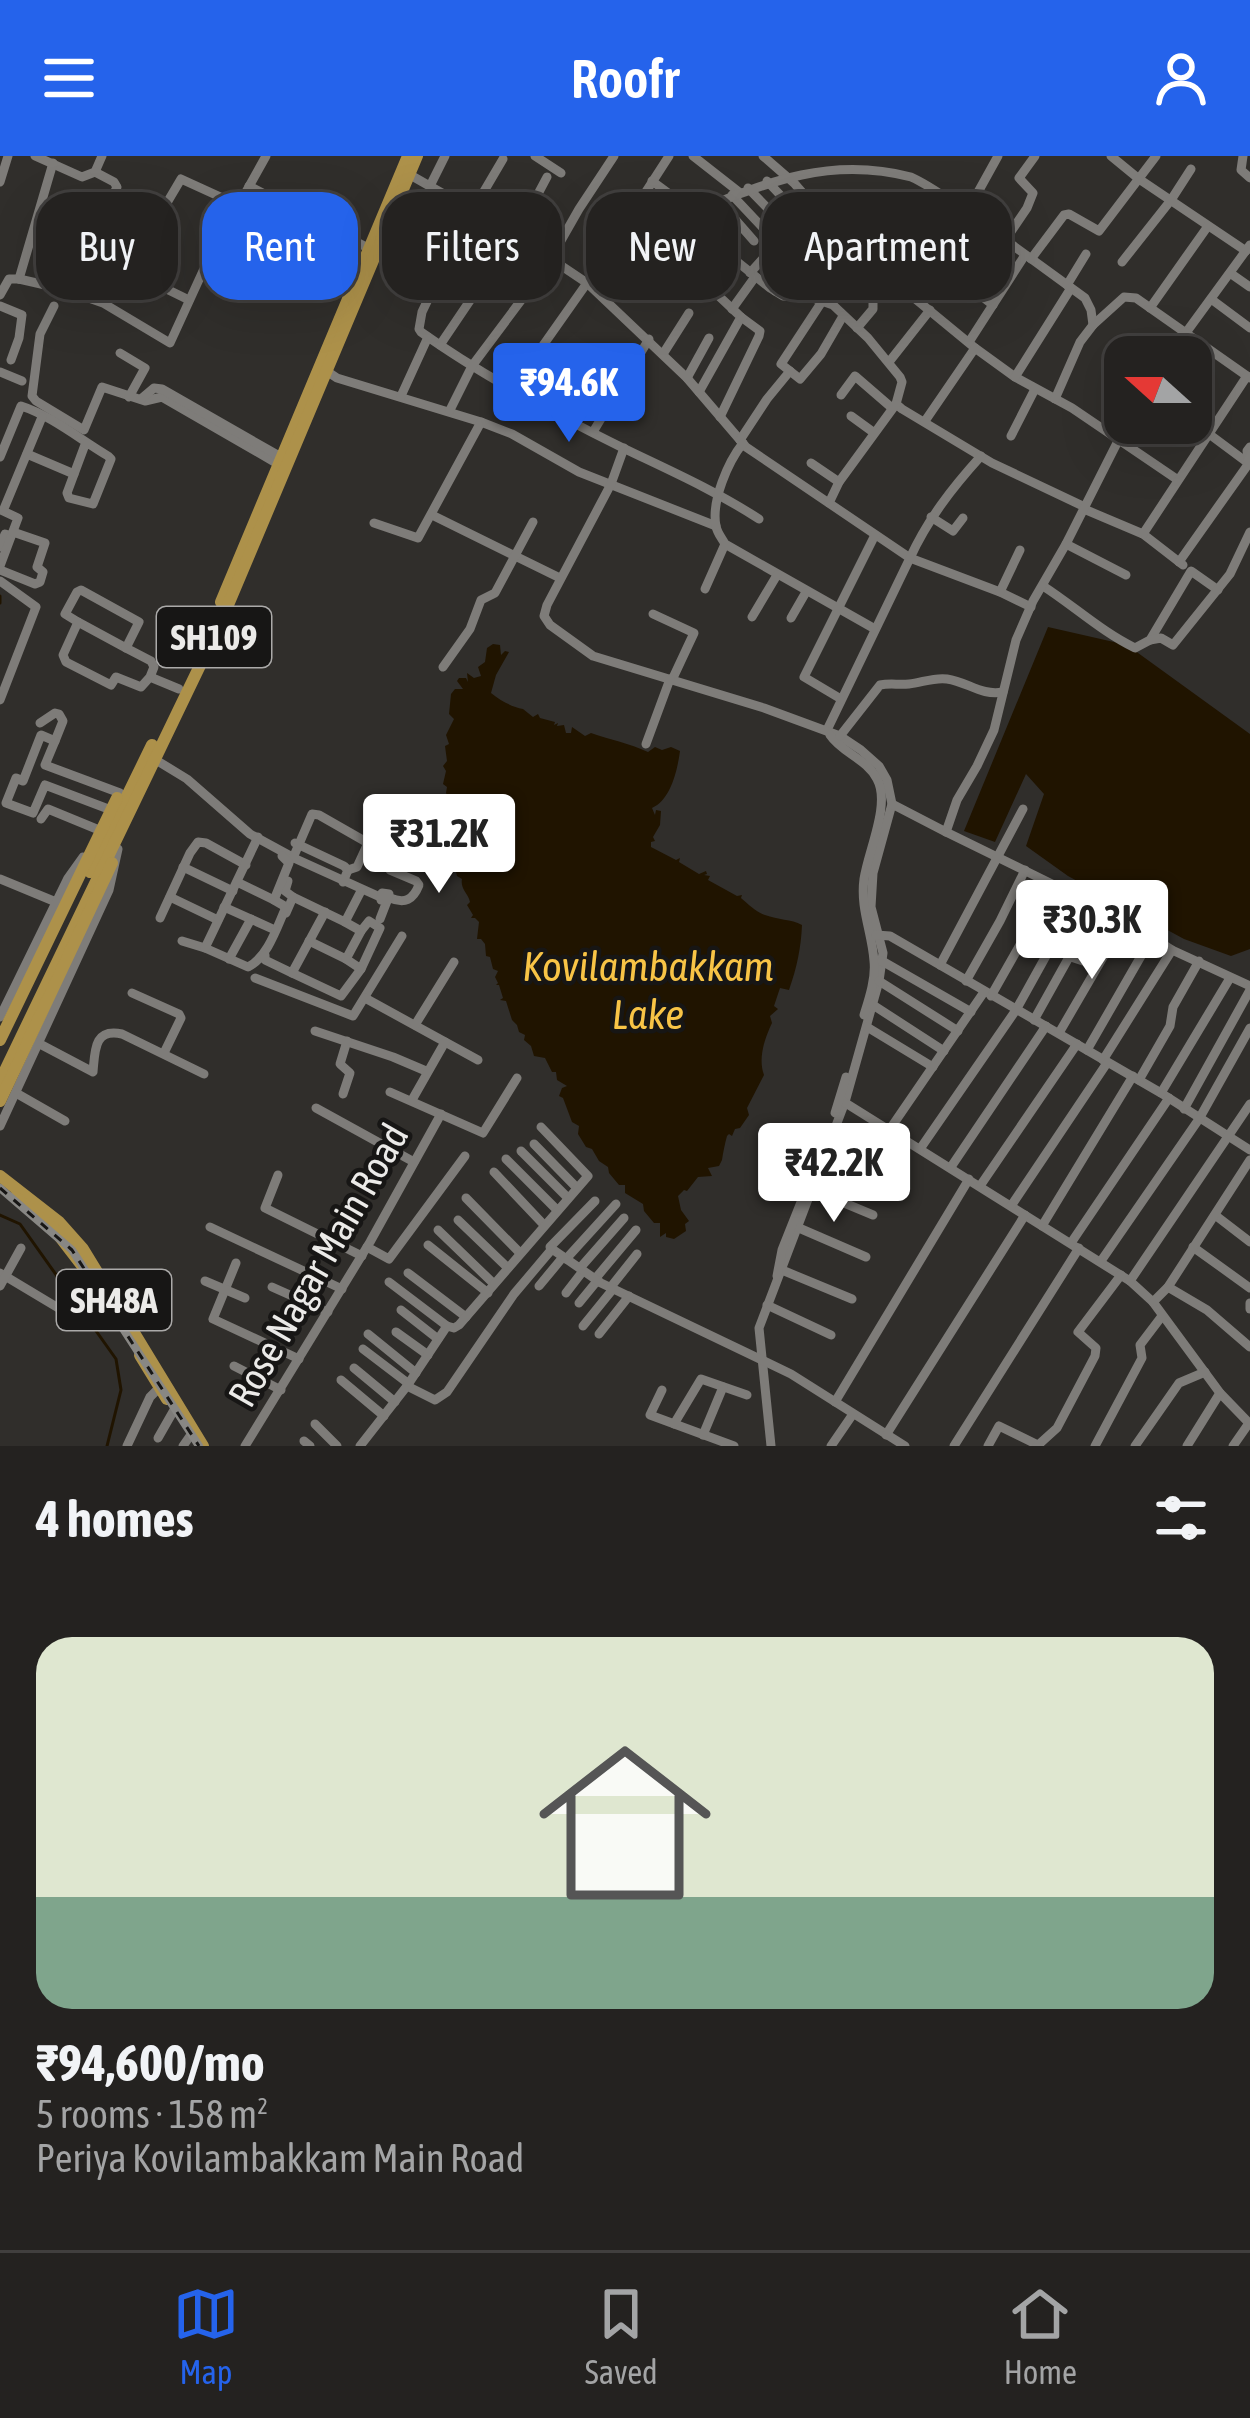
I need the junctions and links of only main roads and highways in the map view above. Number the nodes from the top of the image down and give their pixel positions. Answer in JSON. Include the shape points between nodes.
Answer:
{"nodes":[{"id":1,"x":417,"y":156,"type":"edge"},
{"id":2,"x":407,"y":167,"type":"edge"},
{"id":3,"x":328,"y":363,"type":"junction"},
{"id":4,"x":148,"y":763,"type":"junction"},
{"id":5,"x":0,"y":1040,"type":"edge"},
{"id":6,"x":0,"y":1063,"type":"edge"},
{"id":7,"x":0,"y":1081,"type":"edge"},
{"id":8,"x":0,"y":1101,"type":"edge"},
{"id":9,"x":0,"y":1176,"type":"edge"},
{"id":10,"x":0,"y":1186,"type":"edge"},
{"id":11,"x":193,"y":1443,"type":"edge"}],
"edges":[{"from":1,"to":2,"type":"main road","number":"SH109"},
{"from":2,"to":3,"type":"main road","number":"SH109"},
{"from":2,"to":3,"type":"main road","number":"SH109"},
{"from":3,"to":4,"type":"main road","number":"SH109"},
{"from":3,"to":4,"type":"main road","number":"SH109","via":[[220,624]]},
{"from":4,"to":5,"type":"main road","via":[[104,807]]},
{"from":4,"to":6,"type":"main road","number":"SH109"},
{"from":4,"to":7,"type":"main road","number":"SH109"},
{"from":4,"to":8,"type":"main road","via":[[101,889]]},
{"from":9,"to":11,"type":"main road","number":"SH48A","via":[[83,1249]]},
{"from":10,"to":11,"type":"main road","number":"SH48A","via":[[77,1257]]}]}
